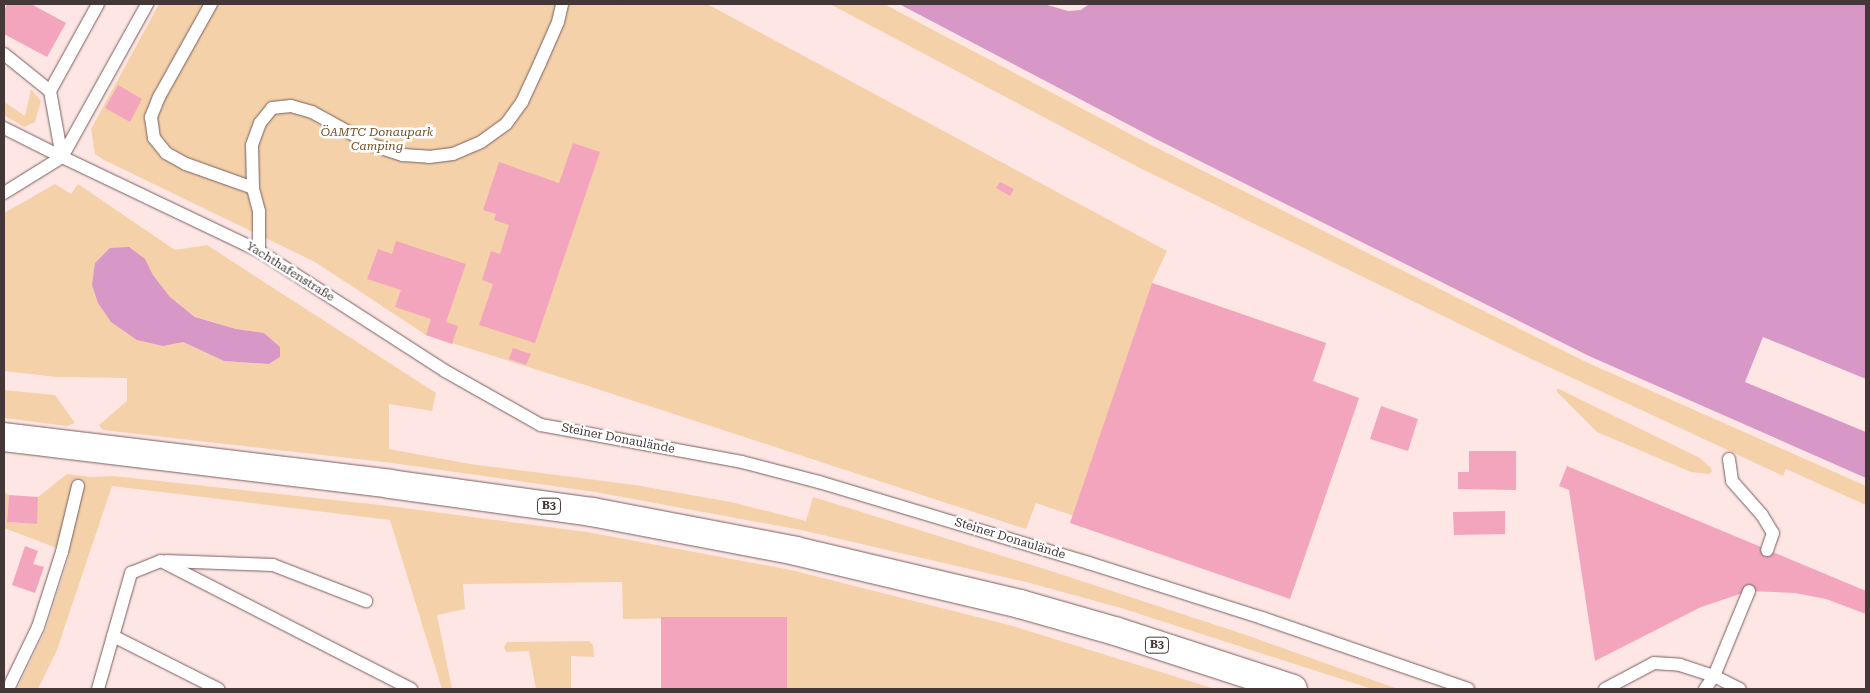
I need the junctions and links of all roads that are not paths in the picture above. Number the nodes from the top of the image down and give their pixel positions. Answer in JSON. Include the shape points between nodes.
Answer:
{"nodes":[{"id":1,"x":98,"y":4,"type":"edge"},
{"id":2,"x":147,"y":4,"type":"edge"},
{"id":3,"x":211,"y":4,"type":"edge"},
{"id":4,"x":562,"y":4,"type":"edge"},
{"id":5,"x":4,"y":54,"type":"edge"},
{"id":6,"x":50,"y":91,"type":"junction"},
{"id":7,"x":4,"y":128,"type":"edge"},
{"id":8,"x":62,"y":157,"type":"junction"},
{"id":9,"x":253,"y":188,"type":"junction"},
{"id":10,"x":4,"y":193,"type":"edge"},
{"id":11,"x":258,"y":251,"type":"junction"},
{"id":12,"x":541,"y":424,"type":"joint"},
{"id":13,"x":4,"y":437,"type":"edge"},
{"id":14,"x":1729,"y":459,"type":"dead end"},
{"id":15,"x":78,"y":486,"type":"dead end"},
{"id":16,"x":1767,"y":550,"type":"dead end"},
{"id":17,"x":161,"y":561,"type":"junction"},
{"id":18,"x":1749,"y":591,"type":"dead end"},
{"id":19,"x":366,"y":600,"type":"dead end"},
{"id":20,"x":113,"y":636,"type":"junction"},
{"id":21,"x":1714,"y":676,"type":"junction"},
{"id":22,"x":8,"y":689,"type":"edge"},
{"id":23,"x":98,"y":689,"type":"edge"},
{"id":24,"x":218,"y":689,"type":"edge"},
{"id":25,"x":411,"y":689,"type":"edge"},
{"id":26,"x":1293,"y":689,"type":"edge"},
{"id":27,"x":1468,"y":689,"type":"edge"},
{"id":28,"x":1605,"y":689,"type":"edge"},
{"id":29,"x":1705,"y":689,"type":"edge"},
{"id":30,"x":1740,"y":689,"type":"edge"}],
"edges":[{"from":1,"to":6,"type":"lane"},
{"from":2,"to":8,"type":"lane"},
{"from":3,"to":9,"type":"lane","via":[[151,117],[154,138],[166,153],[186,164]]},
{"from":4,"to":9,"type":"lane","via":[[558,22],[522,102],[506,124],[481,142],[453,154],[429,157],[403,155],[372,145],[312,112],[291,106],[272,108],[260,123],[252,145]]},
{"from":5,"to":6,"type":"lane"},
{"from":6,"to":8,"type":"lane"},
{"from":7,"to":8,"type":"lane","name":"Yachthafenstraße"},
{"from":8,"to":10,"type":"lane"},
{"from":8,"to":11,"type":"lane","name":"Yachthafenstraße"},
{"from":9,"to":11,"type":"lane","via":[[259,211]]},
{"from":11,"to":12,"type":"lane","name":"Yachthafenstraße","via":[[445,371]]},
{"from":12,"to":27,"type":"lane","name":"Steiner Donaulände","via":[[742,462],[819,482],[1262,618]]},
{"from":13,"to":26,"type":"highway","number":"B3","via":[[380,482],[592,512],[796,551],[1020,604]]},
{"from":14,"to":16,"type":"lane","via":[[1732,481],[1762,515],[1773,533]]},
{"from":15,"to":22,"type":"lane","via":[[62,552],[38,627]]},
{"from":17,"to":19,"type":"lane","via":[[273,565]]},
{"from":17,"to":20,"type":"lane","via":[[131,573]]},
{"from":17,"to":25,"type":"lane"},
{"from":18,"to":21,"type":"lane"},
{"from":20,"to":23,"type":"lane"},
{"from":20,"to":24,"type":"lane"},
{"from":21,"to":28,"type":"lane","via":[[1680,665],[1654,663]]},
{"from":21,"to":29,"type":"lane"},
{"from":21,"to":30,"type":"lane"}]}
